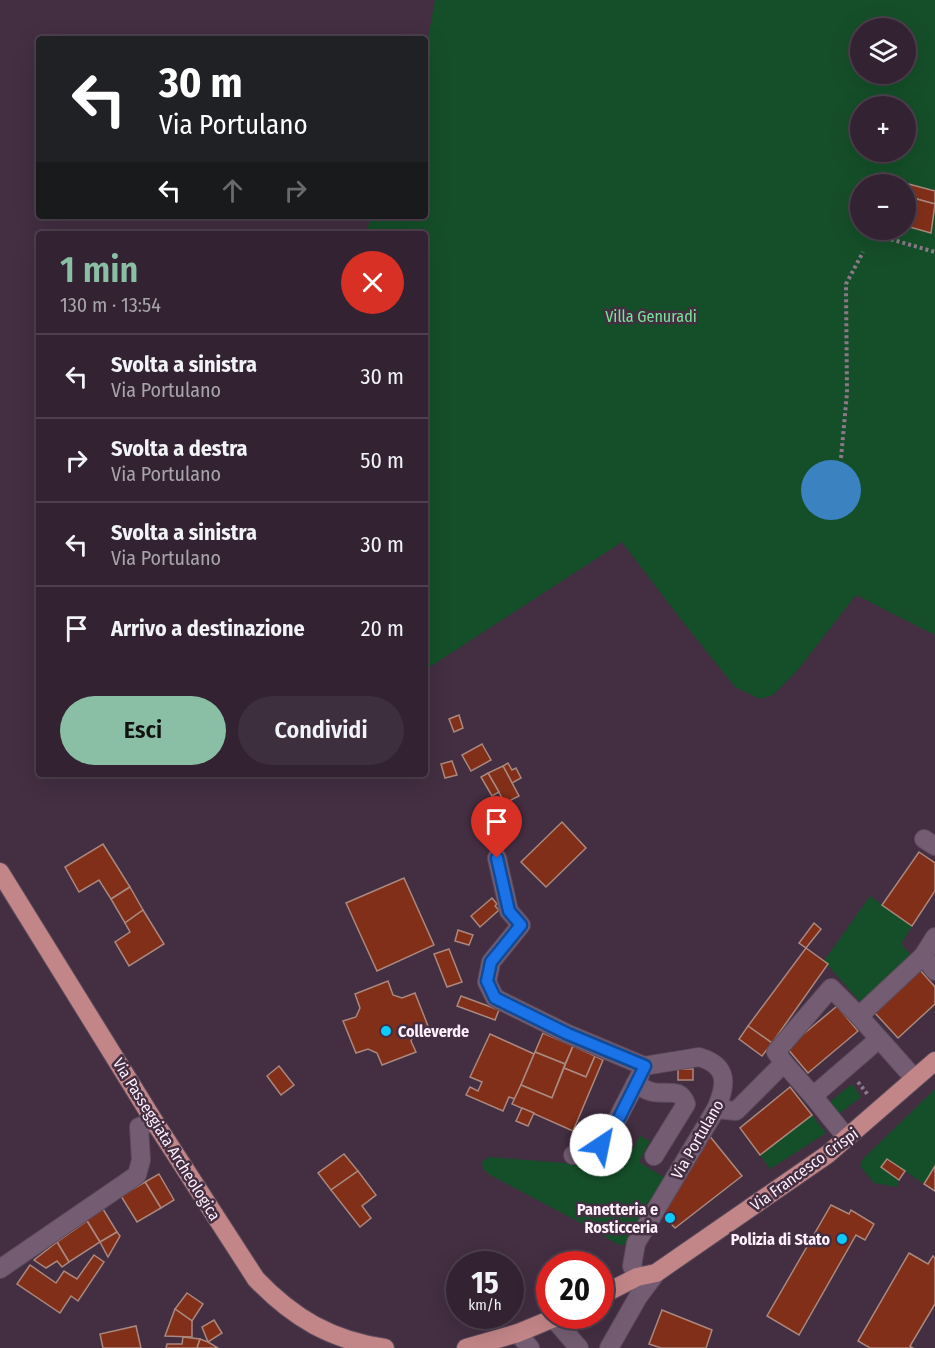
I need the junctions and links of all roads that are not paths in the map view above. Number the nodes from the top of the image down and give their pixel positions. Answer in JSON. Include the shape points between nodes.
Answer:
{"nodes":[{"id":1,"x":497,"y":858,"type":"dead end"},
{"id":2,"x":0,"y":872,"type":"edge"},
{"id":3,"x":935,"y":937,"type":"edge"},
{"id":4,"x":923,"y":956,"type":"junction"},
{"id":5,"x":935,"y":971,"type":"edge"},
{"id":6,"x":859,"y":1016,"type":"junction"},
{"id":7,"x":879,"y":1039,"type":"junction"},
{"id":8,"x":935,"y":1061,"type":"edge"},
{"id":9,"x":784,"y":1063,"type":"junction"},
{"id":10,"x":645,"y":1066,"type":"junction"},
{"id":11,"x":914,"y":1078,"type":"junction"},
{"id":12,"x":635,"y":1084,"type":"junction"},
{"id":13,"x":813,"y":1096,"type":"junction"},
{"id":14,"x":716,"y":1110,"type":"junction"},
{"id":15,"x":154,"y":1121,"type":"junction"},
{"id":16,"x":847,"y":1138,"type":"junction"},
{"id":17,"x":573,"y":1155,"type":"dead end"},
{"id":18,"x":654,"y":1156,"type":"dead end"},
{"id":19,"x":0,"y":1269,"type":"edge"},
{"id":20,"x":656,"y":1273,"type":"junction"},
{"id":21,"x":637,"y":1277,"type":"junction"},
{"id":22,"x":614,"y":1289,"type":"edge"},
{"id":23,"x":536,"y":1326,"type":"edge"},
{"id":24,"x":565,"y":1329,"type":"edge"},
{"id":25,"x":519,"y":1333,"type":"junction"},
{"id":26,"x":385,"y":1348,"type":"edge"},
{"id":27,"x":466,"y":1348,"type":"edge"},
{"id":28,"x":530,"y":1348,"type":"edge"},
{"id":29,"x":579,"y":1348,"type":"edge"},
{"id":30,"x":609,"y":1348,"type":"edge"}],
"edges":[{"from":1,"to":10,"type":"street","via":[[509,911],[521,925],[491,962],[487,981],[495,998]]},
{"from":2,"to":15,"type":"main road","name":"Via Passeggiata Archeologica"},
{"from":3,"to":4,"type":"street"},
{"from":4,"to":5,"type":"street"},
{"from":4,"to":6,"type":"street"},
{"from":6,"to":7,"type":"street"},
{"from":6,"to":9,"type":"street","via":[[831,988],[776,1052]]},
{"from":7,"to":11,"type":"street"},
{"from":7,"to":13,"type":"street"},
{"from":8,"to":11,"type":"main road","name":"Via Francesco Crispi"},
{"from":9,"to":13,"type":"street"},
{"from":9,"to":14,"type":"street","via":[[736,1111]]},
{"from":10,"to":12,"type":"street"},
{"from":10,"to":14,"type":"street","name":"Via Portulano","via":[[690,1057],[708,1060],[721,1072],[724,1081]]},
{"from":11,"to":16,"type":"main road","name":"Via Francesco Crispi"},
{"from":12,"to":17,"type":"street","via":[[608,1137],[590,1151]]},
{"from":12,"to":18,"type":"street","via":[[654,1092],[676,1092],[686,1104]]},
{"from":13,"to":16,"type":"street"},
{"from":14,"to":21,"type":"street","name":"Via Portulano","via":[[636,1242],[632,1266]]},
{"from":15,"to":19,"type":"street","via":[[140,1127],[141,1160],[137,1175]]},
{"from":15,"to":26,"type":"main road","name":"Via Passeggiata Archeologica","via":[[256,1279],[275,1298],[330,1334]]},
{"from":16,"to":20,"type":"main road","name":"Via Francesco Crispi"},
{"from":20,"to":21,"type":"main road","name":"Via Francesco Crispi"},
{"from":20,"to":30,"type":"street"},
{"from":21,"to":22,"type":"main road","name":"Via Francesco Crispi"},
{"from":23,"to":25,"type":"main road"},
{"from":24,"to":29,"type":"street"},
{"from":25,"to":27,"type":"main road"},
{"from":25,"to":28,"type":"street"}]}
